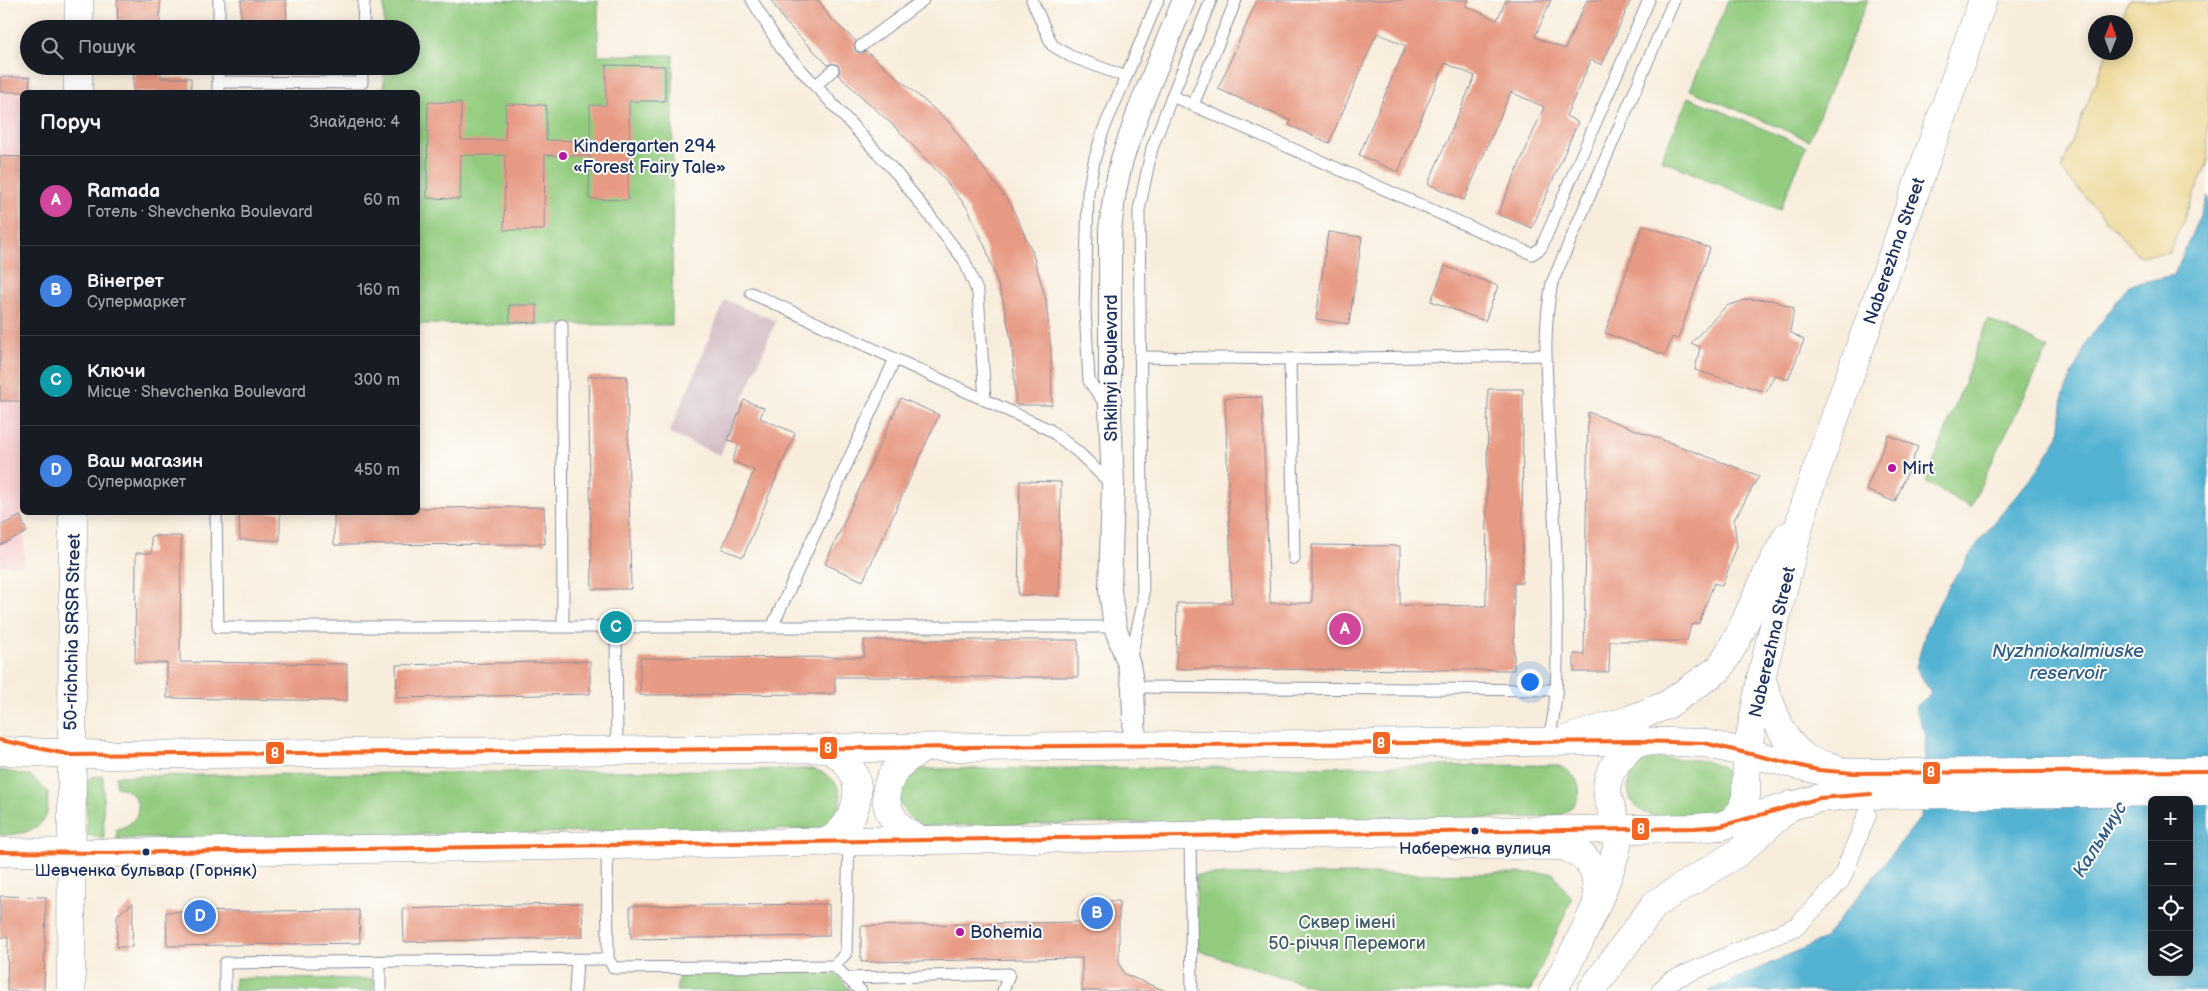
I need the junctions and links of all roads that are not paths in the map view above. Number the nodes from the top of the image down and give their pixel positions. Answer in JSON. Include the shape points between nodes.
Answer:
{"nodes":[{"id":1,"x":79,"y":0,"type":"edge"},
{"id":2,"x":219,"y":0,"type":"edge"},
{"id":3,"x":364,"y":0,"type":"edge"},
{"id":4,"x":752,"y":0,"type":"edge"},
{"id":5,"x":923,"y":0,"type":"edge"},
{"id":6,"x":1032,"y":0,"type":"edge"},
{"id":7,"x":1158,"y":0,"type":"edge"},
{"id":8,"x":1184,"y":0,"type":"edge"},
{"id":9,"x":1211,"y":0,"type":"edge"},
{"id":10,"x":1236,"y":0,"type":"edge"},
{"id":11,"x":1649,"y":0,"type":"edge"},
{"id":12,"x":1674,"y":0,"type":"edge"},
{"id":13,"x":1983,"y":0,"type":"edge"},
{"id":14,"x":79,"y":20,"type":"edge"},
{"id":15,"x":219,"y":20,"type":"edge"},
{"id":16,"x":363,"y":20,"type":"edge"},
{"id":17,"x":861,"y":46,"type":"dead end"},
{"id":18,"x":833,"y":70,"type":"dead end"},
{"id":19,"x":78,"y":75,"type":"edge"},
{"id":20,"x":362,"y":75,"type":"edge"},
{"id":21,"x":1126,"y":77,"type":"junction"},
{"id":22,"x":815,"y":86,"type":"junction"},
{"id":23,"x":218,"y":87,"type":"edge"},
{"id":24,"x":78,"y":90,"type":"edge"},
{"id":25,"x":1172,"y":96,"type":"junction"},
{"id":26,"x":1193,"y":105,"type":"junction"},
{"id":27,"x":751,"y":292,"type":"dead end"},
{"id":28,"x":562,"y":325,"type":"dead end"},
{"id":29,"x":1546,"y":355,"type":"junction"},
{"id":30,"x":1140,"y":357,"type":"junction"},
{"id":31,"x":895,"y":358,"type":"junction"},
{"id":32,"x":1290,"y":359,"type":"junction"},
{"id":33,"x":985,"y":400,"type":"junction"},
{"id":34,"x":1110,"y":411,"type":"junction"},
{"id":35,"x":1113,"y":486,"type":"junction"},
{"id":36,"x":1805,"y":502,"type":"junction"},
{"id":37,"x":73,"y":515,"type":"edge"},
{"id":38,"x":216,"y":515,"type":"edge"},
{"id":39,"x":1294,"y":559,"type":"dead end"},
{"id":40,"x":563,"y":627,"type":"junction"},
{"id":41,"x":616,"y":627,"type":"junction"},
{"id":42,"x":772,"y":627,"type":"junction"},
{"id":43,"x":1114,"y":627,"type":"junction"},
{"id":44,"x":1129,"y":665,"type":"junction"},
{"id":45,"x":1761,"y":678,"type":"junction"},
{"id":46,"x":1132,"y":687,"type":"junction"},
{"id":47,"x":1557,"y":690,"type":"junction"},
{"id":48,"x":0,"y":740,"type":"edge"},
{"id":49,"x":1555,"y":741,"type":"junction"},
{"id":50,"x":1637,"y":741,"type":"junction"},
{"id":51,"x":1135,"y":746,"type":"junction"},
{"id":52,"x":829,"y":748,"type":"junction"},
{"id":53,"x":924,"y":748,"type":"junction"},
{"id":54,"x":0,"y":751,"type":"edge"},
{"id":55,"x":617,"y":751,"type":"junction"},
{"id":56,"x":1748,"y":753,"type":"junction"},
{"id":57,"x":70,"y":755,"type":"junction"},
{"id":58,"x":2208,"y":770,"type":"edge"},
{"id":59,"x":2208,"y":792,"type":"edge"},
{"id":60,"x":1858,"y":794,"type":"junction"},
{"id":61,"x":1791,"y":806,"type":"junction"},
{"id":62,"x":1721,"y":826,"type":"junction"},
{"id":63,"x":1618,"y":829,"type":"junction"},
{"id":64,"x":1337,"y":833,"type":"junction"},
{"id":65,"x":1190,"y":835,"type":"junction"},
{"id":66,"x":922,"y":840,"type":"junction"},
{"id":67,"x":838,"y":842,"type":"junction"},
{"id":68,"x":607,"y":845,"type":"junction"},
{"id":69,"x":0,"y":852,"type":"edge"},
{"id":70,"x":72,"y":853,"type":"junction"},
{"id":71,"x":1597,"y":901,"type":"junction"},
{"id":72,"x":608,"y":959,"type":"junction"},
{"id":73,"x":577,"y":960,"type":"junction"},
{"id":74,"x":380,"y":963,"type":"junction"},
{"id":75,"x":834,"y":966,"type":"junction"},
{"id":76,"x":847,"y":978,"type":"junction"},
{"id":77,"x":70,"y":991,"type":"edge"},
{"id":78,"x":225,"y":991,"type":"edge"},
{"id":79,"x":380,"y":991,"type":"edge"},
{"id":80,"x":575,"y":991,"type":"edge"},
{"id":81,"x":861,"y":991,"type":"edge"},
{"id":82,"x":1003,"y":991,"type":"edge"},
{"id":83,"x":1192,"y":991,"type":"edge"},
{"id":84,"x":1553,"y":991,"type":"edge"},
{"id":85,"x":1591,"y":991,"type":"edge"},
{"id":86,"x":1660,"y":991,"type":"edge"}],
"edges":[{"from":1,"to":14,"type":"main road"},
{"from":2,"to":15,"type":"lane"},
{"from":3,"to":16,"type":"lane"},
{"from":4,"to":22,"type":"lane","via":[[781,48]]},
{"from":5,"to":17,"type":"lane"},
{"from":6,"to":21,"type":"lane","via":[[1052,44],[1070,56]]},
{"from":7,"to":21,"type":"lane"},
{"from":8,"to":34,"type":"street","name":"Shkilnyi Boulevard","via":[[1141,105],[1122,159],[1115,191],[1110,230]]},
{"from":9,"to":25,"type":"lane"},
{"from":10,"to":26,"type":"lane"},
{"from":11,"to":26,"type":"lane","via":[[1541,248],[1532,254]]},
{"from":12,"to":29,"type":"lane","via":[[1552,283],[1546,308]]},
{"from":13,"to":36,"type":"main road","name":"Naberezhna Street"},
{"from":18,"to":22,"type":"lane"},
{"from":19,"to":24,"type":"main road"},
{"from":20,"to":23,"type":"lane","via":[[362,83]]},
{"from":21,"to":34,"type":"lane","via":[[1094,160],[1088,193],[1085,309],[1089,381]]},
{"from":22,"to":33,"type":"lane","via":[[898,175],[964,260],[978,293]]},
{"from":25,"to":26,"type":"lane"},
{"from":25,"to":30,"type":"lane","via":[[1152,148],[1139,210]]},
{"from":27,"to":31,"type":"lane"},
{"from":28,"to":40,"type":"lane"},
{"from":29,"to":32,"type":"lane"},
{"from":29,"to":47,"type":"lane","via":[[1558,592]]},
{"from":30,"to":32,"type":"lane"},
{"from":30,"to":44,"type":"lane","via":[[1143,603]]},
{"from":31,"to":33,"type":"lane"},
{"from":31,"to":42,"type":"lane"},
{"from":32,"to":39,"type":"lane"},
{"from":33,"to":35,"type":"lane","via":[[1050,430]]},
{"from":34,"to":35,"type":"street","name":"Shkilnyi Boulevard"},
{"from":35,"to":43,"type":"street","name":"Shkilnyi Boulevard","via":[[1110,590]]},
{"from":36,"to":45,"type":"main road","name":"Naberezhna Street"},
{"from":36,"to":49,"type":"main road","name":"Naberezhna Street","via":[[1720,668],[1667,705],[1626,721]]},
{"from":37,"to":57,"type":"main road","name":"50-richchia SRSR Street"},
{"from":38,"to":40,"type":"lane","via":[[218,627]]},
{"from":40,"to":41,"type":"lane"},
{"from":41,"to":42,"type":"lane"},
{"from":41,"to":55,"type":"lane"},
{"from":42,"to":43,"type":"lane"},
{"from":43,"to":44,"type":"street","name":"Shkilnyi Boulevard"},
{"from":44,"to":46,"type":"street","name":"Shkilnyi Boulevard"},
{"from":45,"to":56,"type":"main road","name":"Naberezhna Street"},
{"from":45,"to":60,"type":"main road","via":[[1780,729],[1792,745]]},
{"from":46,"to":47,"type":"lane"},
{"from":46,"to":51,"type":"street","name":"Shkilnyi Boulevard"},
{"from":47,"to":49,"type":"lane"},
{"from":48,"to":57,"type":"main road"},
{"from":49,"to":50,"type":"main road"},
{"from":49,"to":51,"type":"main road"},
{"from":50,"to":56,"type":"main road","via":[[1704,743]]},
{"from":50,"to":63,"type":"main road","via":[[1620,759],[1608,780],[1609,800]]},
{"from":51,"to":53,"type":"main road"},
{"from":52,"to":53,"type":"main road"},
{"from":52,"to":55,"type":"main road"},
{"from":52,"to":67,"type":"main road","via":[[844,760],[852,772],[858,796]]},
{"from":53,"to":66,"type":"main road","via":[[903,761],[893,773],[887,796],[894,822],[910,836]]},
{"from":54,"to":57,"type":"main road"},
{"from":55,"to":57,"type":"main road"},
{"from":56,"to":60,"type":"main road","via":[[1818,770]]},
{"from":56,"to":62,"type":"main road","name":"Naberezhna Street","via":[[1746,796],[1742,810],[1732,821]]},
{"from":57,"to":70,"type":"main road","name":"50-richchia SRSR Street"},
{"from":58,"to":60,"type":"main road"},
{"from":59,"to":60,"type":"main road"},
{"from":60,"to":61,"type":"main road","via":[[1820,798]]},
{"from":60,"to":86,"type":"street","via":[[1841,880],[1797,926],[1670,982]]},
{"from":61,"to":62,"type":"main road"},
{"from":61,"to":85,"type":"main road","via":[[1738,852],[1655,904]]},
{"from":62,"to":63,"type":"main road"},
{"from":63,"to":64,"type":"main road"},
{"from":63,"to":71,"type":"main road","via":[[1616,850]]},
{"from":64,"to":65,"type":"main road"},
{"from":64,"to":71,"type":"main road","via":[[1369,844],[1562,846],[1588,859],[1598,885]]},
{"from":65,"to":66,"type":"main road"},
{"from":65,"to":83,"type":"lane"},
{"from":66,"to":67,"type":"main road"},
{"from":67,"to":68,"type":"main road"},
{"from":67,"to":75,"type":"lane","via":[[846,953]]},
{"from":68,"to":70,"type":"main road"},
{"from":68,"to":72,"type":"lane"},
{"from":69,"to":70,"type":"main road"},
{"from":70,"to":77,"type":"main road","name":"50-richchia SRSR Street"},
{"from":71,"to":84,"type":"main road"},
{"from":72,"to":73,"type":"lane"},
{"from":72,"to":75,"type":"lane","via":[[614,968]]},
{"from":73,"to":74,"type":"lane"},
{"from":73,"to":80,"type":"lane"},
{"from":74,"to":78,"type":"lane","via":[[225,963]]},
{"from":74,"to":79,"type":"lane"},
{"from":75,"to":76,"type":"lane"},
{"from":76,"to":81,"type":"lane"},
{"from":76,"to":82,"type":"lane","via":[[1009,974]]}]}
